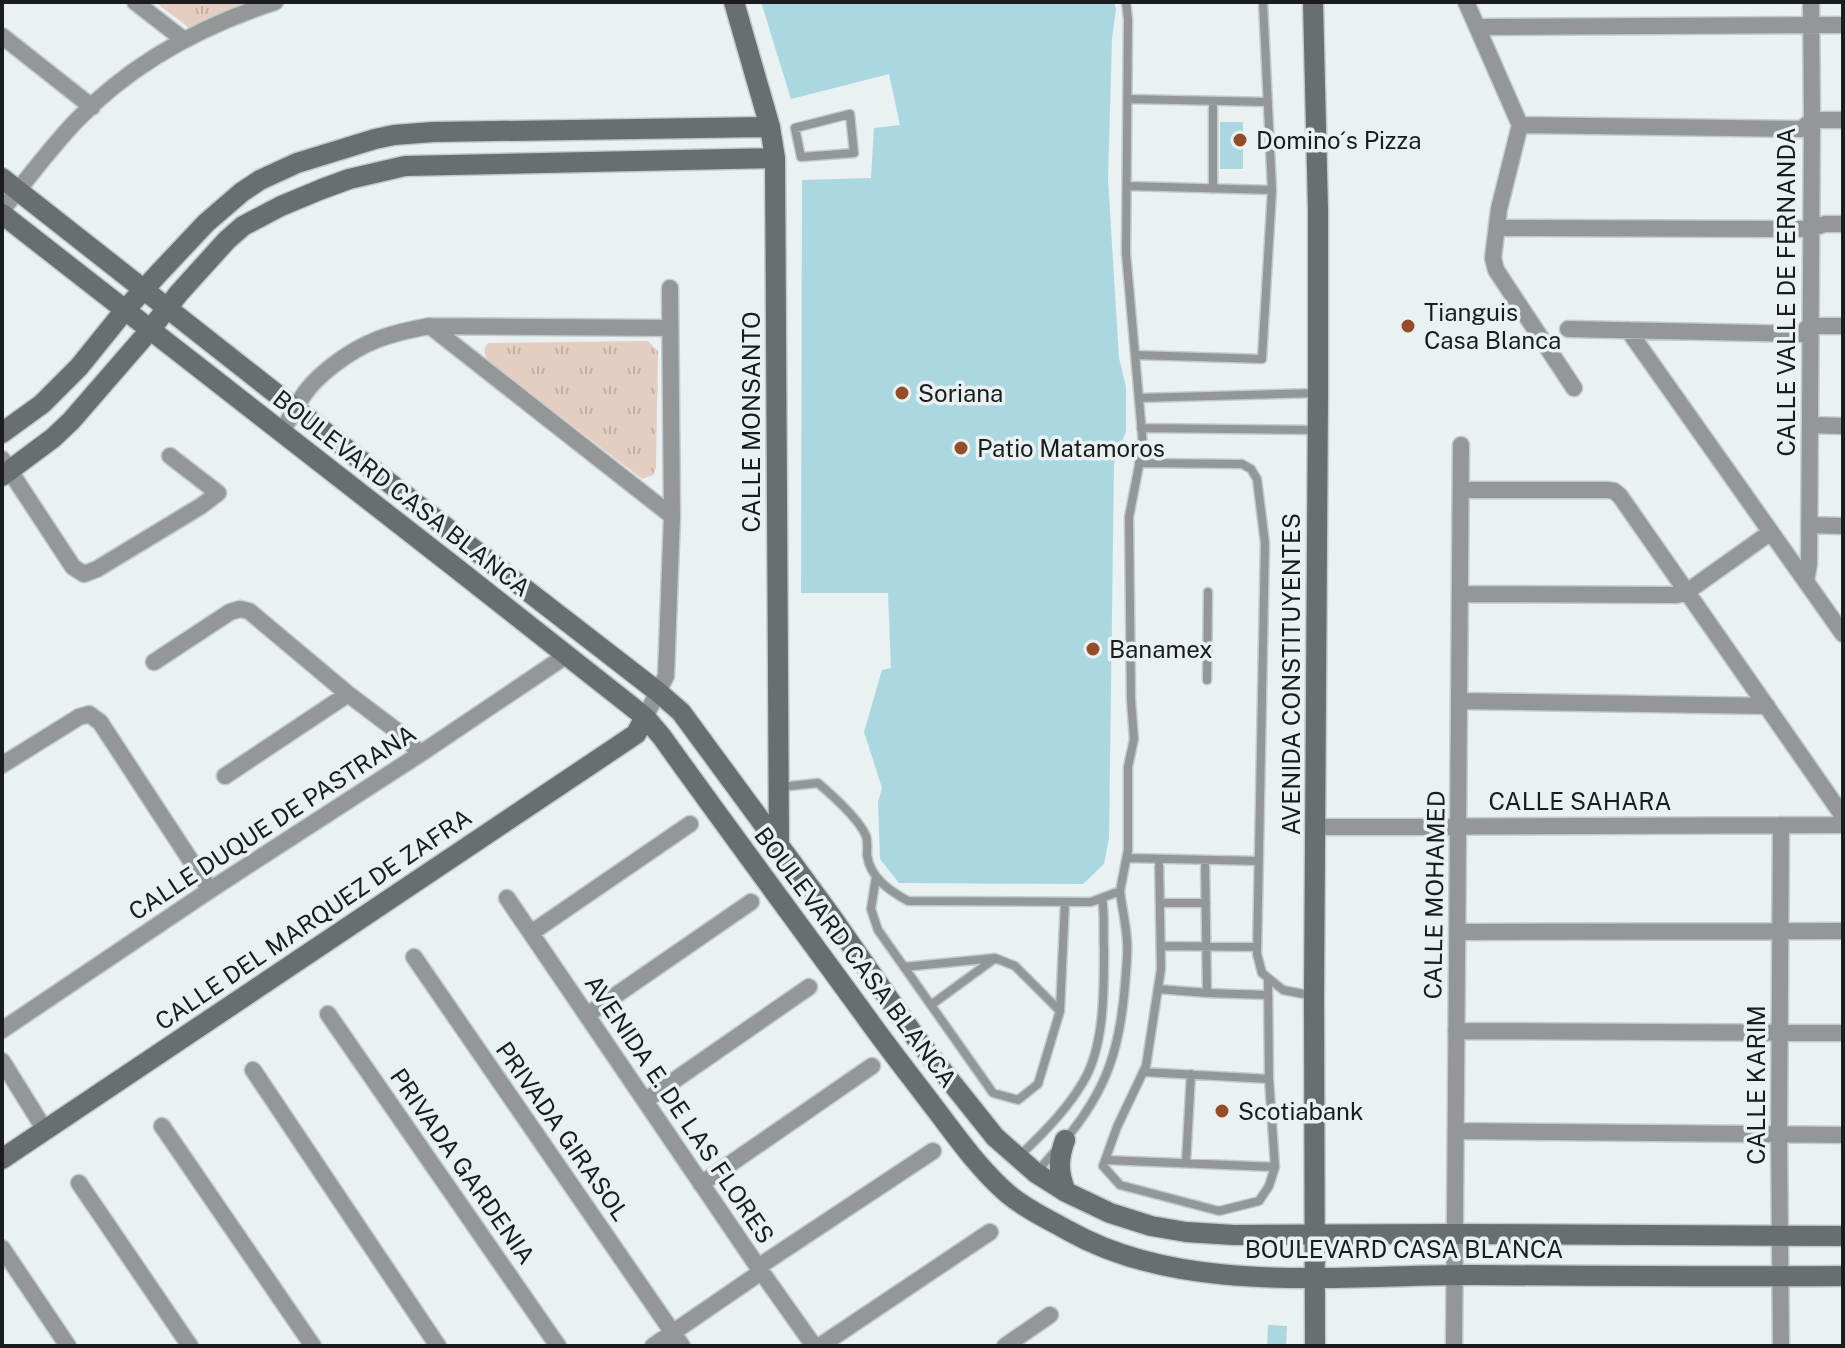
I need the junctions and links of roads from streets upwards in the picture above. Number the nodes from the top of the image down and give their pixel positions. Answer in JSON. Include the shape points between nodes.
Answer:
{"nodes":[{"id":1,"x":135,"y":2,"type":"edge"},
{"id":2,"x":275,"y":2,"type":"edge"},
{"id":3,"x":734,"y":2,"type":"edge"},
{"id":4,"x":1313,"y":2,"type":"edge"},
{"id":5,"x":1466,"y":2,"type":"edge"},
{"id":6,"x":1811,"y":2,"type":"edge"},
{"id":7,"x":1843,"y":25,"type":"edge"},
{"id":8,"x":1811,"y":26,"type":"junction"},
{"id":9,"x":1478,"y":27,"type":"junction"},
{"id":10,"x":2,"y":36,"type":"edge"},
{"id":11,"x":184,"y":40,"type":"junction"},
{"id":12,"x":92,"y":107,"type":"junction"},
{"id":13,"x":1812,"y":120,"type":"junction"},
{"id":14,"x":1843,"y":120,"type":"edge"},
{"id":15,"x":1520,"y":125,"type":"junction"},
{"id":16,"x":773,"y":143,"type":"junction"},
{"id":17,"x":10,"y":184,"type":"edge"},
{"id":18,"x":2,"y":212,"type":"edge"},
{"id":19,"x":1843,"y":224,"type":"edge"},
{"id":20,"x":1497,"y":228,"type":"junction"},
{"id":21,"x":1810,"y":229,"type":"junction"},
{"id":22,"x":670,"y":288,"type":"dead end"},
{"id":23,"x":143,"y":289,"type":"junction"},
{"id":24,"x":167,"y":309,"type":"junction"},
{"id":25,"x":125,"y":310,"type":"junction"},
{"id":26,"x":430,"y":326,"type":"junction"},
{"id":27,"x":1809,"y":326,"type":"junction"},
{"id":28,"x":1843,"y":326,"type":"edge"},
{"id":29,"x":670,"y":328,"type":"junction"},
{"id":30,"x":1568,"y":329,"type":"dead end"},
{"id":31,"x":150,"y":330,"type":"junction"},
{"id":32,"x":1628,"y":330,"type":"junction"},
{"id":33,"x":1574,"y":388,"type":"dead end"},
{"id":34,"x":296,"y":410,"type":"junction"},
{"id":35,"x":1810,"y":425,"type":"junction"},
{"id":36,"x":1843,"y":426,"type":"edge"},
{"id":37,"x":282,"y":431,"type":"junction"},
{"id":38,"x":2,"y":433,"type":"edge"},
{"id":39,"x":1461,"y":445,"type":"dead end"},
{"id":40,"x":170,"y":456,"type":"dead end"},
{"id":41,"x":4,"y":469,"type":"edge"},
{"id":42,"x":1461,"y":490,"type":"junction"},
{"id":43,"x":672,"y":516,"type":"junction"},
{"id":44,"x":1809,"y":525,"type":"junction"},
{"id":45,"x":1843,"y":526,"type":"edge"},
{"id":46,"x":1771,"y":532,"type":"junction"},
{"id":47,"x":1806,"y":581,"type":"junction"},
{"id":48,"x":1688,"y":591,"type":"junction"},
{"id":49,"x":1460,"y":594,"type":"junction"},
{"id":50,"x":538,"y":599,"type":"junction"},
{"id":51,"x":521,"y":619,"type":"junction"},
{"id":52,"x":1842,"y":631,"type":"edge"},
{"id":53,"x":567,"y":655,"type":"junction"},
{"id":54,"x":154,"y":662,"type":"dead end"},
{"id":55,"x":658,"y":692,"type":"junction"},
{"id":56,"x":348,"y":694,"type":"junction"},
{"id":57,"x":1459,"y":701,"type":"junction"},
{"id":58,"x":1767,"y":706,"type":"junction"},
{"id":59,"x":645,"y":717,"type":"junction"},
{"id":60,"x":420,"y":754,"type":"junction"},
{"id":61,"x":2,"y":765,"type":"edge"},
{"id":62,"x":225,"y":776,"type":"dead end"},
{"id":63,"x":1843,"y":816,"type":"edge"},
{"id":64,"x":690,"y":824,"type":"dead end"},
{"id":65,"x":1459,"y":825,"type":"junction"},
{"id":66,"x":1781,"y":825,"type":"junction"},
{"id":67,"x":1843,"y":825,"type":"edge"},
{"id":68,"x":1316,"y":827,"type":"junction"},
{"id":69,"x":780,"y":847,"type":"junction"},
{"id":70,"x":757,"y":866,"type":"junction"},
{"id":71,"x":210,"y":890,"type":"junction"},
{"id":72,"x":507,"y":898,"type":"dead end"},
{"id":73,"x":751,"y":902,"type":"dead end"},
{"id":74,"x":1780,"y":931,"type":"junction"},
{"id":75,"x":1843,"y":931,"type":"edge"},
{"id":76,"x":1457,"y":932,"type":"junction"},
{"id":77,"x":531,"y":933,"type":"junction"},
{"id":78,"x":414,"y":957,"type":"dead end"},
{"id":79,"x":809,"y":987,"type":"dead end"},
{"id":80,"x":328,"y":1014,"type":"dead end"},
{"id":81,"x":587,"y":1015,"type":"junction"},
{"id":82,"x":2,"y":1030,"type":"edge"},
{"id":83,"x":1456,"y":1031,"type":"junction"},
{"id":84,"x":1780,"y":1032,"type":"junction"},
{"id":85,"x":1843,"y":1033,"type":"edge"},
{"id":86,"x":2,"y":1061,"type":"edge"},
{"id":87,"x":872,"y":1066,"type":"dead end"},
{"id":88,"x":253,"y":1070,"type":"dead end"},
{"id":89,"x":646,"y":1100,"type":"junction"},
{"id":90,"x":162,"y":1126,"type":"dead end"},
{"id":91,"x":45,"y":1130,"type":"junction"},
{"id":92,"x":1456,"y":1131,"type":"junction"},
{"id":93,"x":1779,"y":1134,"type":"junction"},
{"id":94,"x":1843,"y":1135,"type":"edge"},
{"id":95,"x":1065,"y":1140,"type":"road end"},
{"id":96,"x":933,"y":1151,"type":"dead end"},
{"id":97,"x":1017,"y":1157,"type":"junction"},
{"id":98,"x":2,"y":1159,"type":"edge"},
{"id":99,"x":986,"y":1173,"type":"junction"},
{"id":100,"x":1036,"y":1173,"type":"junction"},
{"id":101,"x":79,"y":1183,"type":"dead end"},
{"id":102,"x":701,"y":1184,"type":"junction"},
{"id":103,"x":1066,"y":1192,"type":"junction"},
{"id":104,"x":1048,"y":1221,"type":"junction"},
{"id":105,"x":990,"y":1232,"type":"dead end"},
{"id":106,"x":1454,"y":1234,"type":"junction"},
{"id":107,"x":1315,"y":1235,"type":"junction"},
{"id":108,"x":1780,"y":1235,"type":"junction"},
{"id":109,"x":1843,"y":1236,"type":"edge"},
{"id":110,"x":2,"y":1248,"type":"edge"},
{"id":111,"x":760,"y":1270,"type":"junction"},
{"id":112,"x":1455,"y":1275,"type":"junction"},
{"id":113,"x":1843,"y":1276,"type":"edge"},
{"id":114,"x":1315,"y":1277,"type":"junction"},
{"id":115,"x":1780,"y":1277,"type":"junction"},
{"id":116,"x":1050,"y":1315,"type":"dead end"},
{"id":117,"x":678,"y":1339,"type":"edge"},
{"id":118,"x":68,"y":1346,"type":"edge"},
{"id":119,"x":190,"y":1346,"type":"edge"},
{"id":120,"x":313,"y":1346,"type":"edge"},
{"id":121,"x":438,"y":1346,"type":"edge"},
{"id":122,"x":558,"y":1346,"type":"edge"},
{"id":123,"x":653,"y":1346,"type":"edge"},
{"id":124,"x":814,"y":1346,"type":"edge"},
{"id":125,"x":820,"y":1346,"type":"edge"},
{"id":126,"x":1005,"y":1346,"type":"edge"},
{"id":127,"x":1315,"y":1346,"type":"edge"},
{"id":128,"x":1454,"y":1346,"type":"edge"},
{"id":129,"x":1781,"y":1346,"type":"edge"}],
"edges":[{"from":1,"to":11,"type":"street"},
{"from":2,"to":11,"type":"street"},
{"from":3,"to":16,"type":"street","name":"CALLE MONSANTO"},
{"from":4,"to":68,"type":"street","name":"AVENIDA CONSTITUYENTES","via":[[1318,211]]},
{"from":5,"to":9,"type":"street"},
{"from":6,"to":8,"type":"street","name":"CALLE VALLE DE FERNANDA"},
{"from":7,"to":8,"type":"street"},
{"from":8,"to":9,"type":"street"},
{"from":8,"to":13,"type":"street","name":"CALLE VALLE DE FERNANDA"},
{"from":9,"to":15,"type":"street"},
{"from":10,"to":12,"type":"street"},
{"from":11,"to":12,"type":"street"},
{"from":12,"to":17,"type":"street"},
{"from":13,"to":14,"type":"street"},
{"from":13,"to":15,"type":"street","via":[[1802,129]]},
{"from":13,"to":21,"type":"street","name":"CALLE VALLE DE FERNANDA"},
{"from":15,"to":20,"type":"street"},
{"from":16,"to":23,"type":"street","via":[[433,132],[375,139],[297,163],[251,186],[206,223]]},
{"from":16,"to":24,"type":"street","via":[[380,171],[322,189],[248,223]]},
{"from":16,"to":69,"type":"street","name":"CALLE MONSANTO"},
{"from":17,"to":18,"type":"street"},
{"from":17,"to":23,"type":"street","name":"BOULEVARD CASA BLANCA"},
{"from":18,"to":25,"type":"street","name":"BOULEVARD CASA BLANCA"},
{"from":19,"to":21,"type":"street"},
{"from":20,"to":21,"type":"street"},
{"from":20,"to":33,"type":"street","via":[[1496,270]]},
{"from":21,"to":27,"type":"street","name":"CALLE VALLE DE FERNANDA"},
{"from":22,"to":29,"type":"street"},
{"from":23,"to":24,"type":"street","name":"BOULEVARD CASA BLANCA"},
{"from":23,"to":25,"type":"street"},
{"from":24,"to":31,"type":"street"},
{"from":24,"to":34,"type":"street","name":"BOULEVARD CASA BLANCA"},
{"from":25,"to":31,"type":"street","name":"BOULEVARD CASA BLANCA"},
{"from":25,"to":38,"type":"street","via":[[79,367],[42,404]]},
{"from":26,"to":29,"type":"street"},
{"from":26,"to":34,"type":"street","via":[[357,348],[319,377]]},
{"from":26,"to":43,"type":"street"},
{"from":27,"to":28,"type":"street"},
{"from":27,"to":32,"type":"street","via":[[1801,334]]},
{"from":27,"to":35,"type":"street","name":"CALLE VALLE DE FERNANDA"},
{"from":29,"to":43,"type":"street"},
{"from":30,"to":32,"type":"street"},
{"from":31,"to":37,"type":"street","name":"BOULEVARD CASA BLANCA"},
{"from":31,"to":41,"type":"street","via":[[71,421]]},
{"from":32,"to":46,"type":"street"},
{"from":34,"to":37,"type":"street"},
{"from":34,"to":50,"type":"street","name":"BOULEVARD CASA BLANCA"},
{"from":35,"to":36,"type":"street"},
{"from":35,"to":44,"type":"street","name":"CALLE VALLE DE FERNANDA"},
{"from":37,"to":51,"type":"street","name":"BOULEVARD CASA BLANCA"},
{"from":39,"to":42,"type":"street","name":"CALLE MOHAMED"},
{"from":40,"to":41,"type":"street","via":[[218,493],[84,574],[73,567]]},
{"from":42,"to":48,"type":"street","via":[[1614,491]]},
{"from":42,"to":49,"type":"street","name":"CALLE MOHAMED"},
{"from":43,"to":55,"type":"street","via":[[666,676]]},
{"from":44,"to":45,"type":"street"},
{"from":44,"to":47,"type":"street","name":"CALLE VALLE DE FERNANDA"},
{"from":46,"to":47,"type":"street"},
{"from":46,"to":48,"type":"street"},
{"from":47,"to":52,"type":"street"},
{"from":48,"to":49,"type":"street"},
{"from":48,"to":58,"type":"street"},
{"from":49,"to":57,"type":"street","name":"CALLE MOHAMED"},
{"from":50,"to":51,"type":"street"},
{"from":50,"to":55,"type":"street","name":"BOULEVARD CASA BLANCA"},
{"from":51,"to":53,"type":"street","name":"BOULEVARD CASA BLANCA"},
{"from":53,"to":59,"type":"street","name":"BOULEVARD CASA BLANCA"},
{"from":53,"to":60,"type":"street","name":"CALLE DUQUE DE PASTRANA"},
{"from":54,"to":56,"type":"street","via":[[240,609]]},
{"from":55,"to":59,"type":"street"},
{"from":55,"to":69,"type":"street","name":"BOULEVARD CASA BLANCA","via":[[681,712]]},
{"from":56,"to":60,"type":"street"},
{"from":56,"to":62,"type":"street"},
{"from":57,"to":58,"type":"street"},
{"from":57,"to":65,"type":"street","name":"CALLE MOHAMED"},
{"from":58,"to":63,"type":"street"},
{"from":59,"to":70,"type":"street","name":"BOULEVARD CASA BLANCA"},
{"from":59,"to":91,"type":"street","name":"CALLE DEL MARQUEZ DE ZAFRA","via":[[636,734]]},
{"from":60,"to":71,"type":"street","name":"CALLE DUQUE DE PASTRANA"},
{"from":61,"to":71,"type":"street","via":[[89,714],[100,722]]},
{"from":64,"to":77,"type":"street"},
{"from":65,"to":66,"type":"street","name":"CALLE SAHARA"},
{"from":65,"to":68,"type":"street","name":"CALLE SAHARA"},
{"from":65,"to":76,"type":"street","name":"CALLE MOHAMED"},
{"from":66,"to":67,"type":"street","name":"CALLE SAHARA"},
{"from":66,"to":74,"type":"street","name":"CALLE KARIM"},
{"from":68,"to":107,"type":"street","name":"AVENIDA CONSTITUYENTES"},
{"from":69,"to":70,"type":"street"},
{"from":69,"to":97,"type":"street","name":"BOULEVARD CASA BLANCA","via":[[916,1038]]},
{"from":70,"to":99,"type":"street","name":"BOULEVARD CASA BLANCA"},
{"from":71,"to":82,"type":"street","name":"CALLE DUQUE DE PASTRANA"},
{"from":72,"to":77,"type":"street","name":"AVENIDA E. DE LAS FLORES"},
{"from":73,"to":81,"type":"street"},
{"from":74,"to":75,"type":"street"},
{"from":74,"to":76,"type":"street"},
{"from":74,"to":84,"type":"street","name":"CALLE KARIM"},
{"from":76,"to":83,"type":"street","name":"CALLE MOHAMED"},
{"from":77,"to":81,"type":"street","name":"AVENIDA E. DE LAS FLORES"},
{"from":78,"to":117,"type":"street","name":"PRIVADA GIRASOL"},
{"from":79,"to":89,"type":"street"},
{"from":80,"to":122,"type":"street","name":"PRIVADA GARDENIA"},
{"from":81,"to":89,"type":"street","name":"AVENIDA E. DE LAS FLORES"},
{"from":83,"to":84,"type":"street"},
{"from":83,"to":92,"type":"street","name":"CALLE MOHAMED"},
{"from":84,"to":85,"type":"street"},
{"from":84,"to":93,"type":"street","name":"CALLE KARIM"},
{"from":86,"to":91,"type":"street"},
{"from":87,"to":102,"type":"street"},
{"from":88,"to":121,"type":"street"},
{"from":89,"to":102,"type":"street","name":"AVENIDA E. DE LAS FLORES"},
{"from":90,"to":120,"type":"street"},
{"from":91,"to":98,"type":"street","name":"CALLE DEL MARQUEZ DE ZAFRA"},
{"from":92,"to":93,"type":"street"},
{"from":92,"to":106,"type":"street","name":"CALLE MOHAMED"},
{"from":93,"to":94,"type":"street"},
{"from":93,"to":108,"type":"street","name":"CALLE KARIM"},
{"from":95,"to":103,"type":"street","via":[[1059,1166]]},
{"from":96,"to":111,"type":"street"},
{"from":97,"to":99,"type":"street"},
{"from":97,"to":100,"type":"street","name":"BOULEVARD CASA BLANCA"},
{"from":99,"to":104,"type":"street","name":"BOULEVARD CASA BLANCA"},
{"from":100,"to":103,"type":"street","name":"BOULEVARD CASA BLANCA"},
{"from":100,"to":104,"type":"street","via":[[1033,1197]]},
{"from":101,"to":119,"type":"street"},
{"from":102,"to":111,"type":"street","name":"AVENIDA E. DE LAS FLORES"},
{"from":103,"to":107,"type":"street","name":"BOULEVARD CASA BLANCA","via":[[1110,1213],[1186,1232]]},
{"from":104,"to":114,"type":"street","name":"BOULEVARD CASA BLANCA","via":[[1157,1264],[1224,1275]]},
{"from":105,"to":125,"type":"street"},
{"from":106,"to":107,"type":"street","name":"BOULEVARD CASA BLANCA"},
{"from":106,"to":108,"type":"street","name":"BOULEVARD CASA BLANCA"},
{"from":106,"to":112,"type":"street","name":"CALLE MOHAMED"},
{"from":107,"to":114,"type":"street","name":"AVENIDA CONSTITUYENTES"},
{"from":108,"to":109,"type":"street","name":"BOULEVARD CASA BLANCA"},
{"from":108,"to":115,"type":"street","name":"CALLE KARIM"},
{"from":110,"to":118,"type":"street"},
{"from":111,"to":117,"type":"street"},
{"from":111,"to":124,"type":"street","name":"AVENIDA E. DE LAS FLORES"},
{"from":112,"to":114,"type":"street","name":"BOULEVARD CASA BLANCA"},
{"from":112,"to":115,"type":"street","name":"BOULEVARD CASA BLANCA"},
{"from":112,"to":128,"type":"street","name":"CALLE MOHAMED"},
{"from":113,"to":115,"type":"street","name":"BOULEVARD CASA BLANCA"},
{"from":114,"to":127,"type":"street","name":"AVENIDA CONSTITUYENTES"},
{"from":115,"to":129,"type":"street","name":"CALLE KARIM"},
{"from":116,"to":126,"type":"street"},
{"from":117,"to":123,"type":"street"}]}
